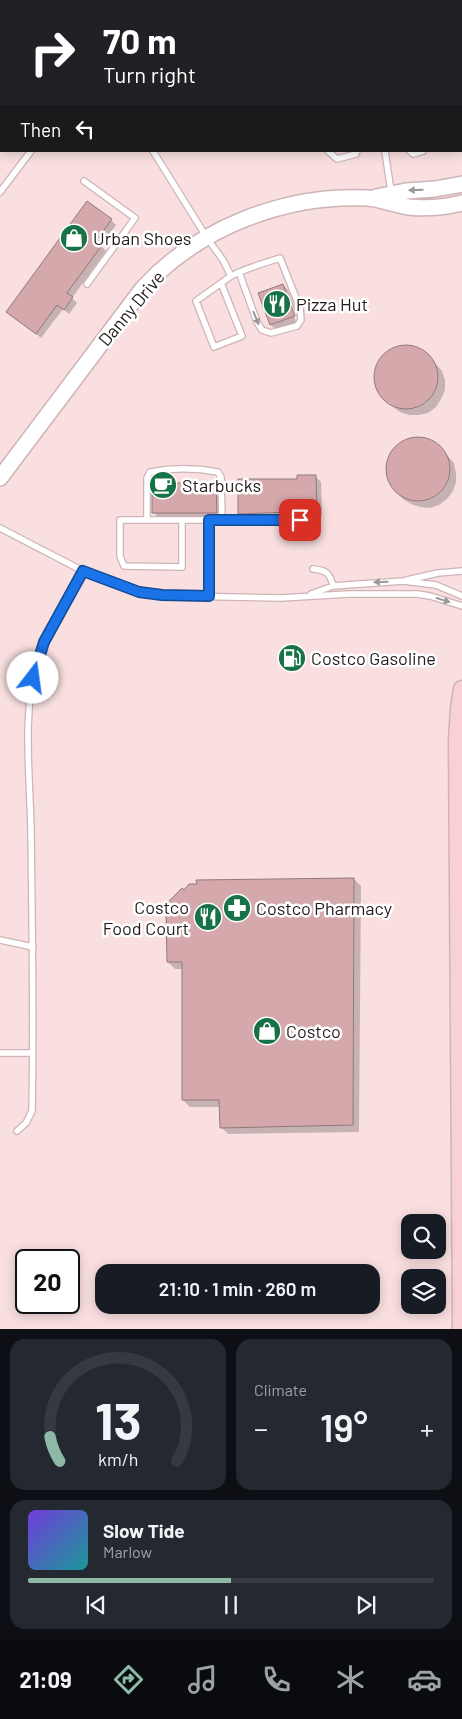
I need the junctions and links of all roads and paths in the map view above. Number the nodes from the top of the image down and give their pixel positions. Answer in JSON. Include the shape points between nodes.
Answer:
{"nodes":[{"id":1,"x":30,"y":152,"type":"edge"},
{"id":2,"x":154,"y":152,"type":"edge"},
{"id":3,"x":329,"y":152,"type":"edge"},
{"id":4,"x":357,"y":152,"type":"edge"},
{"id":5,"x":385,"y":152,"type":"edge"},
{"id":6,"x":84,"y":181,"type":"dead end"},
{"id":7,"x":462,"y":184,"type":"edge"},
{"id":8,"x":0,"y":192,"type":"edge"},
{"id":9,"x":394,"y":194,"type":"junction"},
{"id":10,"x":370,"y":198,"type":"junction"},
{"id":11,"x":462,"y":203,"type":"edge"},
{"id":12,"x":207,"y":238,"type":"junction"},
{"id":13,"x":239,"y":272,"type":"junction"},
{"id":14,"x":231,"y":276,"type":"junction"},
{"id":15,"x":221,"y":283,"type":"junction"},
{"id":16,"x":87,"y":284,"type":"dead end"},
{"id":17,"x":0,"y":478,"type":"edge"},
{"id":18,"x":146,"y":520,"type":"junction"},
{"id":19,"x":182,"y":520,"type":"junction"},
{"id":20,"x":209,"y":520,"type":"junction"},
{"id":21,"x":222,"y":520,"type":"junction"},
{"id":22,"x":300,"y":520,"type":"dead end"},
{"id":23,"x":0,"y":528,"type":"edge"},
{"id":24,"x":313,"y":568,"type":"dead end"},
{"id":25,"x":83,"y":571,"type":"junction"},
{"id":26,"x":462,"y":571,"type":"edge"},
{"id":27,"x":403,"y":581,"type":"junction"},
{"id":28,"x":333,"y":586,"type":"junction"},
{"id":29,"x":209,"y":596,"type":"junction"},
{"id":30,"x":307,"y":596,"type":"junction"},
{"id":31,"x":462,"y":596,"type":"edge"},
{"id":32,"x":462,"y":606,"type":"edge"},
{"id":33,"x":462,"y":689,"type":"edge"},
{"id":34,"x":0,"y":940,"type":"edge"},
{"id":35,"x":33,"y":947,"type":"junction"},
{"id":36,"x":0,"y":1053,"type":"edge"},
{"id":37,"x":32,"y":1053,"type":"junction"},
{"id":38,"x":18,"y":1131,"type":"dead end"},
{"id":39,"x":461,"y":1329,"type":"edge"}],
"edges":[{"from":1,"to":8,"type":"lane"},
{"from":2,"to":12,"type":"lane"},
{"from":3,"to":4,"type":"lane","via":[[337,159]]},
{"from":5,"to":9,"type":"lane"},
{"from":6,"to":16,"type":"lane","via":[[135,218]]},
{"from":7,"to":9,"type":"street","name":"Danny Drive","one_way":true},
{"from":9,"to":10,"type":"street","name":"Danny Drive"},
{"from":10,"to":11,"type":"street","name":"Danny Drive","via":[[409,207]]},
{"from":10,"to":12,"type":"street","name":"Danny Drive","via":[[297,203],[252,217]]},
{"from":12,"to":14,"type":"lane"},
{"from":12,"to":17,"type":"street","name":"Danny Drive","via":[[166,265],[139,293]]},
{"from":13,"to":13,"type":"lane","one_way":true,"via":[[262,330],[271,333],[297,326],[301,320],[300,308],[280,258]]},
{"from":13,"to":14,"type":"lane"},
{"from":14,"to":15,"type":"lane"},
{"from":15,"to":15,"type":"lane","via":[[196,301],[214,346],[242,336]]},
{"from":18,"to":19,"type":"lane"},
{"from":18,"to":19,"type":"lane","via":[[120,520],[120,556],[124,566],[182,568]]},
{"from":18,"to":21,"type":"lane","via":[[150,472],[207,470],[218,472],[221,477]]},
{"from":19,"to":20,"type":"lane"},
{"from":20,"to":21,"type":"lane"},
{"from":20,"to":29,"type":"lane"},
{"from":21,"to":22,"type":"lane"},
{"from":23,"to":25,"type":"lane"},
{"from":24,"to":28,"type":"lane","via":[[330,574]]},
{"from":25,"to":29,"type":"lane","via":[[139,592]]},
{"from":25,"to":35,"type":"lane","via":[[44,642],[31,694]]},
{"from":26,"to":27,"type":"lane"},
{"from":27,"to":28,"type":"lane","one_way":true},
{"from":27,"to":31,"type":"lane","via":[[436,586]]},
{"from":28,"to":30,"type":"lane"},
{"from":29,"to":30,"type":"lane"},
{"from":30,"to":32,"type":"lane","one_way":true,"via":[[416,594]]},
{"from":33,"to":39,"type":"main road","via":[[457,740]]},
{"from":34,"to":35,"type":"lane"},
{"from":35,"to":37,"type":"lane"},
{"from":36,"to":37,"type":"lane"},
{"from":37,"to":38,"type":"lane","via":[[32,1111]]}]}
